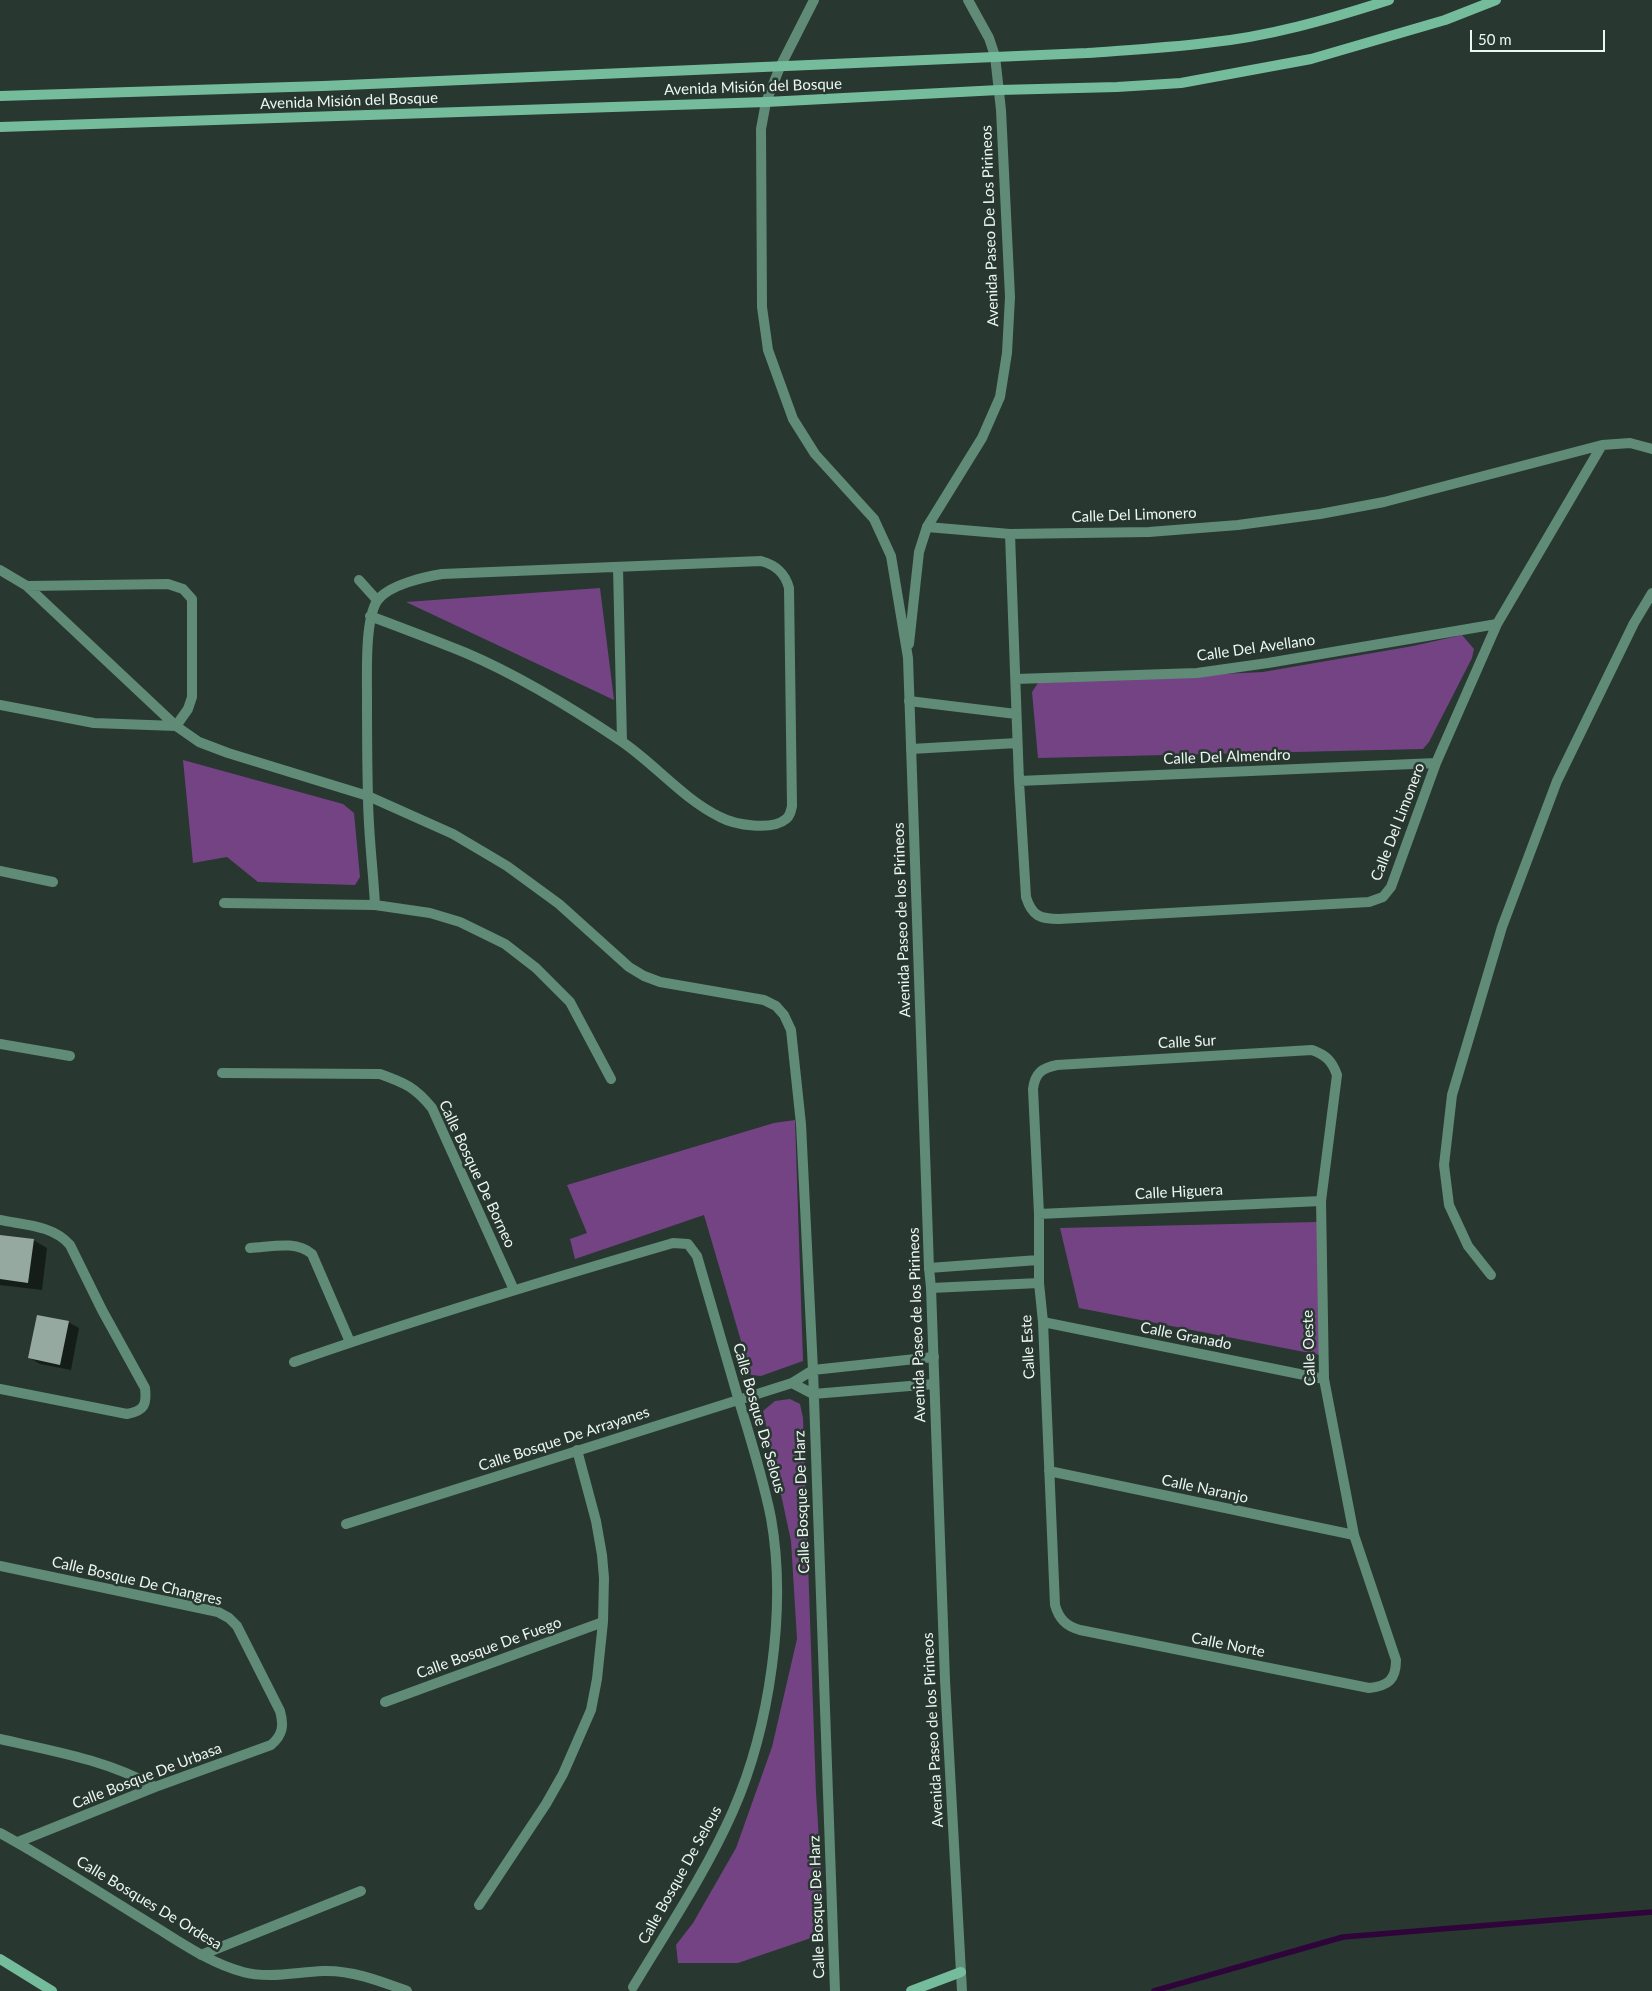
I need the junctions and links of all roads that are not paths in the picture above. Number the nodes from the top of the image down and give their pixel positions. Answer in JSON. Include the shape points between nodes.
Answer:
{"nodes":[{"id":1,"x":814,"y":0,"type":"edge"},
{"id":2,"x":968,"y":0,"type":"edge"},
{"id":3,"x":1389,"y":0,"type":"edge"},
{"id":4,"x":1496,"y":0,"type":"edge"},
{"id":5,"x":995,"y":56,"type":"junction"},
{"id":6,"x":780,"y":67,"type":"junction"},
{"id":7,"x":999,"y":90,"type":"junction"},
{"id":8,"x":0,"y":96,"type":"edge"},
{"id":9,"x":766,"y":102,"type":"junction"},
{"id":10,"x":0,"y":127,"type":"edge"},
{"id":11,"x":1602,"y":445,"type":"junction"},
{"id":12,"x":1652,"y":449,"type":"edge"},
{"id":13,"x":927,"y":528,"type":"junction"},
{"id":14,"x":1010,"y":534,"type":"junction"},
{"id":15,"x":618,"y":567,"type":"junction"},
{"id":16,"x":2,"y":574,"type":"edge"},
{"id":17,"x":359,"y":580,"type":"dead end"},
{"id":18,"x":27,"y":586,"type":"junction"},
{"id":19,"x":1652,"y":592,"type":"edge"},
{"id":20,"x":377,"y":600,"type":"junction"},
{"id":21,"x":370,"y":616,"type":"junction"},
{"id":22,"x":1498,"y":624,"type":"junction"},
{"id":23,"x":908,"y":658,"type":"junction"},
{"id":24,"x":1016,"y":679,"type":"junction"},
{"id":25,"x":910,"y":701,"type":"junction"},
{"id":26,"x":0,"y":705,"type":"edge"},
{"id":27,"x":1016,"y":714,"type":"junction"},
{"id":28,"x":176,"y":726,"type":"junction"},
{"id":29,"x":622,"y":742,"type":"junction"},
{"id":30,"x":1018,"y":743,"type":"junction"},
{"id":31,"x":911,"y":749,"type":"junction"},
{"id":32,"x":1436,"y":763,"type":"junction"},
{"id":33,"x":1019,"y":781,"type":"junction"},
{"id":34,"x":368,"y":796,"type":"junction"},
{"id":35,"x":0,"y":871,"type":"edge"},
{"id":36,"x":52,"y":882,"type":"dead end"},
{"id":37,"x":224,"y":903,"type":"dead end"},
{"id":38,"x":375,"y":905,"type":"junction"},
{"id":39,"x":0,"y":1044,"type":"edge"},
{"id":40,"x":70,"y":1056,"type":"dead end"},
{"id":41,"x":1332,"y":1064,"type":"joint"},
{"id":42,"x":1040,"y":1072,"type":"joint"},
{"id":43,"x":222,"y":1073,"type":"dead end"},
{"id":44,"x":611,"y":1079,"type":"dead end"},
{"id":45,"x":1321,"y":1201,"type":"junction"},
{"id":46,"x":1039,"y":1214,"type":"junction"},
{"id":47,"x":0,"y":1220,"type":"edge"},
{"id":48,"x":250,"y":1248,"type":"dead end"},
{"id":49,"x":1038,"y":1260,"type":"junction"},
{"id":50,"x":929,"y":1268,"type":"junction"},
{"id":51,"x":1491,"y":1275,"type":"dead end"},
{"id":52,"x":1039,"y":1283,"type":"junction"},
{"id":53,"x":931,"y":1288,"type":"junction"},
{"id":54,"x":514,"y":1290,"type":"junction"},
{"id":55,"x":1043,"y":1322,"type":"junction"},
{"id":56,"x":350,"y":1342,"type":"junction"},
{"id":57,"x":934,"y":1356,"type":"junction"},
{"id":58,"x":294,"y":1362,"type":"dead end"},
{"id":59,"x":813,"y":1370,"type":"junction"},
{"id":60,"x":1324,"y":1379,"type":"junction"},
{"id":61,"x":792,"y":1383,"type":"junction"},
{"id":62,"x":934,"y":1384,"type":"junction"},
{"id":63,"x":0,"y":1389,"type":"edge"},
{"id":64,"x":812,"y":1394,"type":"junction"},
{"id":65,"x":739,"y":1399,"type":"junction"},
{"id":66,"x":577,"y":1450,"type":"junction"},
{"id":67,"x":1049,"y":1471,"type":"junction"},
{"id":68,"x":346,"y":1524,"type":"dead end"},
{"id":69,"x":1354,"y":1535,"type":"junction"},
{"id":70,"x":0,"y":1566,"type":"edge"},
{"id":71,"x":1062,"y":1620,"type":"joint"},
{"id":72,"x":603,"y":1622,"type":"junction"},
{"id":73,"x":1389,"y":1681,"type":"joint"},
{"id":74,"x":385,"y":1702,"type":"dead end"},
{"id":75,"x":282,"y":1732,"type":"joint"},
{"id":76,"x":0,"y":1739,"type":"edge"},
{"id":77,"x":156,"y":1787,"type":"junction"},
{"id":78,"x":0,"y":1832,"type":"edge"},
{"id":79,"x":18,"y":1842,"type":"junction"},
{"id":80,"x":361,"y":1891,"type":"dead end"},
{"id":81,"x":479,"y":1905,"type":"dead end"},
{"id":82,"x":201,"y":1955,"type":"junction"},
{"id":83,"x":0,"y":1959,"type":"edge"},
{"id":84,"x":961,"y":1972,"type":"junction"},
{"id":85,"x":633,"y":1987,"type":"dead end"},
{"id":86,"x":52,"y":1991,"type":"edge"},
{"id":87,"x":407,"y":1991,"type":"edge"},
{"id":88,"x":836,"y":1991,"type":"edge"},
{"id":89,"x":911,"y":1991,"type":"edge"},
{"id":90,"x":962,"y":1991,"type":"edge"}],
"edges":[{"from":1,"to":6,"type":"street"},
{"from":2,"to":5,"type":"street","name":"Avenida Paseo De Los Pirineos"},
{"from":3,"to":5,"type":"main road","name":"Avenida Misión del Bosque","via":[[1279,30],[1208,43],[1087,53]]},
{"from":4,"to":7,"type":"main road","name":"Avenida Misión del Bosque","via":[[1377,41],[1249,72],[1117,87]]},
{"from":5,"to":6,"type":"main road","name":"Avenida Misión del Bosque"},
{"from":5,"to":7,"type":"street","name":"Avenida Paseo De Los Pirineos"},
{"from":6,"to":8,"type":"main road","name":"Avenida Misión del Bosque"},
{"from":6,"to":9,"type":"street"},
{"from":7,"to":9,"type":"main road","name":"Avenida Misión del Bosque"},
{"from":7,"to":13,"type":"street","name":"Avenida Paseo De Los Pirineos","via":[[1010,296],[1003,380],[1000,397],[982,438]]},
{"from":9,"to":10,"type":"main road","name":"Avenida Misión del Bosque"},
{"from":9,"to":23,"type":"street","via":[[760,129],[762,307],[768,350],[793,418],[811,447],[874,519],[891,556]]},
{"from":11,"to":12,"type":"street","name":"Calle Del Limonero","via":[[1630,443]]},
{"from":11,"to":14,"type":"street","name":"Calle Del Limonero","via":[[1384,502],[1320,514],[1149,532]]},
{"from":11,"to":22,"type":"street","name":"Calle Del Limonero"},
{"from":13,"to":14,"type":"street","name":"Calle Del Limonero"},
{"from":13,"to":23,"type":"street","name":"Avenida Paseo De Los Pirineos","via":[[919,552]]},
{"from":14,"to":24,"type":"street"},
{"from":15,"to":20,"type":"street","via":[[442,574],[405,584]]},
{"from":15,"to":29,"type":"street"},
{"from":15,"to":29,"type":"street","via":[[761,561],[778,568],[784,575],[789,588],[792,806],[788,818],[766,826],[721,818]]},
{"from":16,"to":18,"type":"street"},
{"from":17,"to":20,"type":"street"},
{"from":18,"to":28,"type":"street"},
{"from":18,"to":28,"type":"street","via":[[168,584],[188,592],[192,600],[192,697]]},
{"from":19,"to":51,"type":"street","via":[[1557,781],[1502,927],[1452,1095],[1444,1165],[1449,1205],[1468,1246]]},
{"from":20,"to":21,"type":"street"},
{"from":21,"to":29,"type":"street","via":[[467,653],[528,683]]},
{"from":21,"to":34,"type":"street"},
{"from":22,"to":24,"type":"street","name":"Calle Del Avellano","via":[[1197,672]]},
{"from":22,"to":32,"type":"street","name":"Calle Del Limonero"},
{"from":23,"to":25,"type":"street","name":"Avenida Paseo de los Pirineos"},
{"from":24,"to":27,"type":"street"},
{"from":25,"to":27,"type":"street"},
{"from":25,"to":31,"type":"street","name":"Avenida Paseo de los Pirineos"},
{"from":26,"to":28,"type":"street","via":[[94,723]]},
{"from":27,"to":30,"type":"street"},
{"from":28,"to":34,"type":"street","via":[[199,742],[228,754]]},
{"from":30,"to":31,"type":"street"},
{"from":30,"to":33,"type":"street"},
{"from":31,"to":50,"type":"street","name":"Avenida Paseo de los Pirineos"},
{"from":32,"to":33,"type":"street","name":"Calle Del Almendro"},
{"from":32,"to":33,"type":"street","name":"Calle Del Limonero","via":[[1390,887],[1377,900],[1059,919],[1044,919],[1034,913],[1026,897]]},
{"from":34,"to":38,"type":"street"},
{"from":34,"to":59,"type":"street","name":"Calle Bosque De Harz","via":[[453,834],[507,866],[559,904],[644,976],[660,982],[764,1000],[784,1015],[791,1030],[801,1124]]},
{"from":35,"to":36,"type":"street"},
{"from":37,"to":38,"type":"street"},
{"from":38,"to":44,"type":"street","via":[[430,913],[460,922],[505,944],[536,968],[570,1002]]},
{"from":39,"to":40,"type":"street"},
{"from":41,"to":42,"type":"street","name":"Calle Sur","via":[[1323,1054],[1312,1050],[1058,1065]]},
{"from":41,"to":45,"type":"street","name":"Calle Oeste","via":[[1337,1075]]},
{"from":42,"to":46,"type":"street","name":"Calle Este","via":[[1034,1080],[1033,1089]]},
{"from":43,"to":54,"type":"street","name":"Calle Bosque De Borneo","via":[[380,1074],[420,1093],[432,1108]]},
{"from":45,"to":46,"type":"street","name":"Calle Higuera"},
{"from":45,"to":60,"type":"street","name":"Calle Oeste"},
{"from":46,"to":49,"type":"street","name":"Calle Este"},
{"from":47,"to":63,"type":"street","via":[[52,1230],[70,1245],[145,1388],[146,1400],[143,1407],[127,1414]]},
{"from":48,"to":56,"type":"street","via":[[294,1245],[312,1254]]},
{"from":49,"to":50,"type":"street"},
{"from":49,"to":52,"type":"street","name":"Calle Este"},
{"from":50,"to":53,"type":"street","name":"Avenida Paseo de los Pirineos"},
{"from":52,"to":53,"type":"street"},
{"from":52,"to":55,"type":"street","name":"Calle Este"},
{"from":53,"to":57,"type":"street","name":"Avenida Paseo de los Pirineos"},
{"from":54,"to":56,"type":"street","name":"Calle Bosque De Selous"},
{"from":54,"to":65,"type":"street","name":"Calle Bosque De Selous","via":[[673,1243],[688,1244],[698,1256]]},
{"from":55,"to":60,"type":"street","name":"Calle Granado"},
{"from":55,"to":67,"type":"street","name":"Calle Este"},
{"from":56,"to":58,"type":"street","name":"Calle Bosque De Selous"},
{"from":57,"to":59,"type":"street","name":"Calle Bosque De Arrayanes"},
{"from":57,"to":62,"type":"street","name":"Avenida Paseo de los Pirineos"},
{"from":59,"to":61,"type":"street","name":"Calle Bosque De Arrayanes"},
{"from":59,"to":64,"type":"street","name":"Calle Bosque De Harz"},
{"from":60,"to":69,"type":"street","name":"Calle Oeste"},
{"from":61,"to":64,"type":"street"},
{"from":61,"to":65,"type":"street","name":"Calle Bosque De Arrayanes"},
{"from":62,"to":64,"type":"street"},
{"from":62,"to":84,"type":"street","name":"Avenida Paseo de los Pirineos","via":[[945,1680]]},
{"from":64,"to":88,"type":"street","name":"Calle Bosque De Harz"},
{"from":65,"to":66,"type":"street","name":"Calle Bosque De Arrayanes"},
{"from":65,"to":85,"type":"street","name":"Calle Bosque De Selous","via":[[764,1486],[776,1560],[777,1606],[763,1717],[726,1826]]},
{"from":66,"to":68,"type":"street","name":"Calle Bosque De Arrayanes"},
{"from":66,"to":72,"type":"street","via":[[602,1555]]},
{"from":67,"to":69,"type":"street","name":"Calle Naranjo"},
{"from":67,"to":71,"type":"street","name":"Calle Este","via":[[1055,1606]]},
{"from":69,"to":73,"type":"street","name":"Calle Oeste","via":[[1396,1660],[1394,1676]]},
{"from":70,"to":75,"type":"street","name":"Calle Bosque De Changres","via":[[218,1612],[229,1618],[240,1631],[280,1710],[284,1722]]},
{"from":71,"to":73,"type":"street","name":"Calle Norte","via":[[1080,1630],[1368,1688],[1381,1687]]},
{"from":72,"to":74,"type":"street","name":"Calle Bosque De Fuego"},
{"from":72,"to":81,"type":"street","via":[[597,1679],[578,1742],[546,1804]]},
{"from":75,"to":77,"type":"street","name":"Calle Bosque De Urbasa","via":[[271,1745]]},
{"from":76,"to":77,"type":"street","via":[[102,1764]]},
{"from":77,"to":79,"type":"street","name":"Calle Bosque De Urbasa"},
{"from":78,"to":79,"type":"street","name":"Calle Bosques De Ordesa"},
{"from":79,"to":82,"type":"street","name":"Calle Bosques De Ordesa"},
{"from":80,"to":82,"type":"street"},
{"from":82,"to":87,"type":"street","name":"Calle Bosques De Ordesa","via":[[260,1976],[342,1972],[362,1975]]},
{"from":83,"to":86,"type":"main road"},
{"from":84,"to":89,"type":"main road"},
{"from":84,"to":90,"type":"street","name":"Avenida Paseo de los Pirineos"}]}
